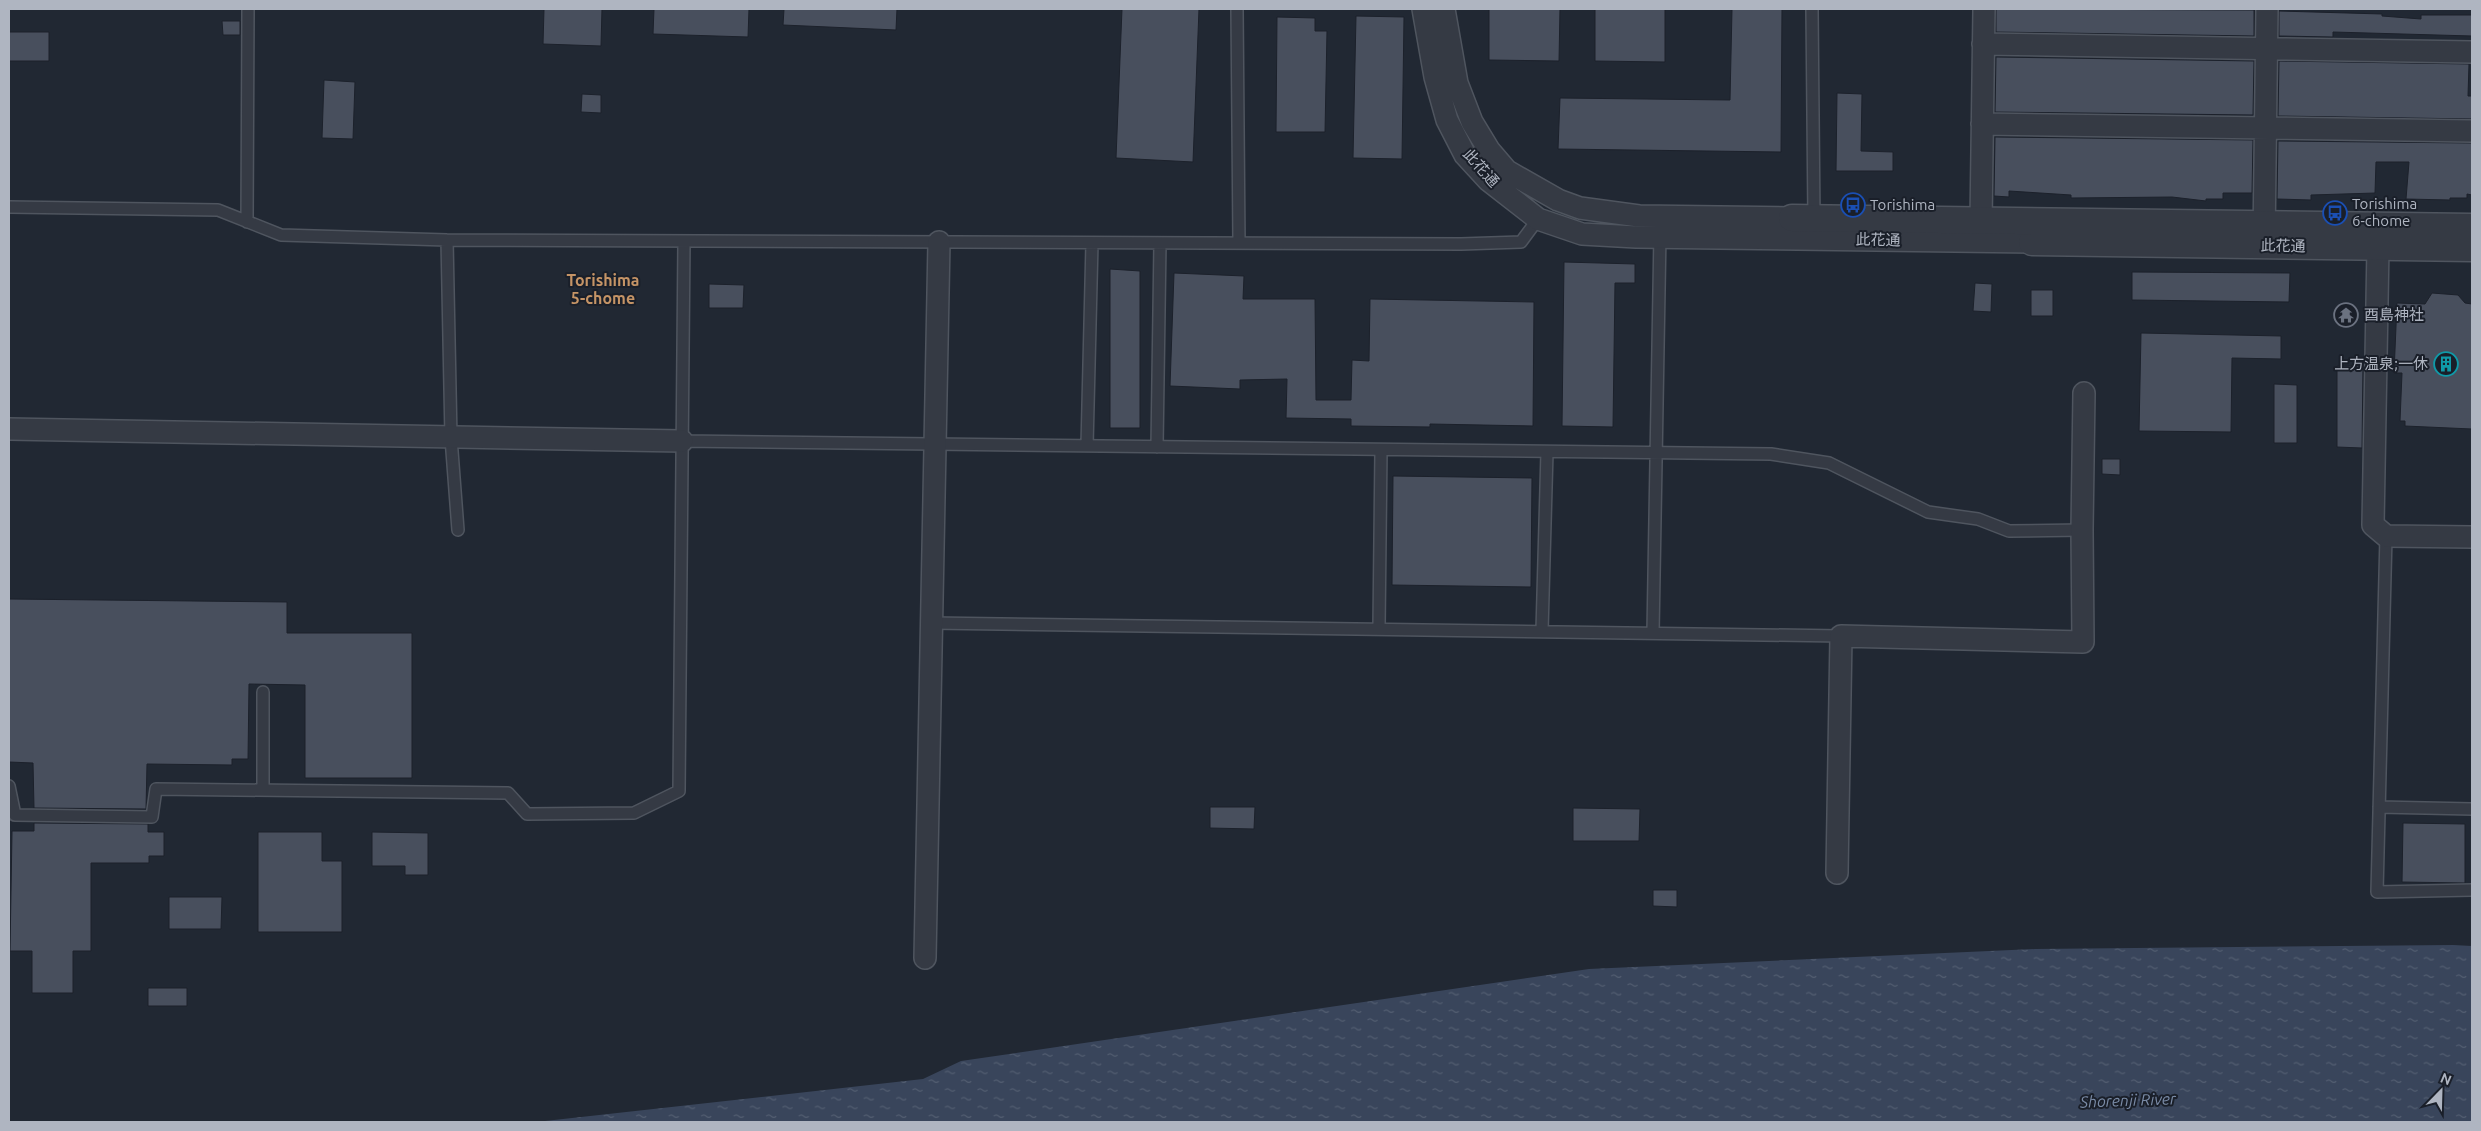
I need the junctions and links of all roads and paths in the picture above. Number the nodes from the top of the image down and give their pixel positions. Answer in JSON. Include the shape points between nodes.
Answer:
{"nodes":[{"id":1,"x":248,"y":9,"type":"edge"},
{"id":2,"x":1237,"y":9,"type":"edge"},
{"id":3,"x":1423,"y":9,"type":"edge"},
{"id":4,"x":1444,"y":9,"type":"edge"},
{"id":5,"x":1812,"y":9,"type":"edge"},
{"id":6,"x":1984,"y":9,"type":"edge"},
{"id":7,"x":2267,"y":9,"type":"edge"},
{"id":8,"x":1983,"y":44,"type":"junction"},
{"id":9,"x":2266,"y":49,"type":"junction"},
{"id":10,"x":2472,"y":52,"type":"edge"},
{"id":11,"x":1982,"y":124,"type":"junction"},
{"id":12,"x":2264,"y":128,"type":"junction"},
{"id":13,"x":2472,"y":131,"type":"edge"},
{"id":14,"x":9,"y":207,"type":"edge"},
{"id":15,"x":1538,"y":219,"type":"junction"},
{"id":16,"x":1981,"y":221,"type":"junction"},
{"id":17,"x":248,"y":222,"type":"junction"},
{"id":18,"x":1806,"y":225,"type":"junction"},
{"id":19,"x":1660,"y":227,"type":"junction"},
{"id":20,"x":2472,"y":227,"type":"edge"},
{"id":21,"x":2264,"y":235,"type":"junction"},
{"id":22,"x":446,"y":240,"type":"junction"},
{"id":23,"x":684,"y":241,"type":"junction"},
{"id":24,"x":940,"y":242,"type":"junction"},
{"id":25,"x":2032,"y":242,"type":"joint"},
{"id":26,"x":1092,"y":243,"type":"junction"},
{"id":27,"x":1160,"y":243,"type":"junction"},
{"id":28,"x":1239,"y":243,"type":"junction"},
{"id":29,"x":2378,"y":247,"type":"junction"},
{"id":30,"x":2472,"y":248,"type":"edge"},
{"id":31,"x":2084,"y":393,"type":"dead end"},
{"id":32,"x":9,"y":429,"type":"edge"},
{"id":33,"x":451,"y":438,"type":"junction"},
{"id":34,"x":682,"y":441,"type":"junction"},
{"id":35,"x":935,"y":444,"type":"junction"},
{"id":36,"x":1087,"y":446,"type":"junction"},
{"id":37,"x":1157,"y":447,"type":"junction"},
{"id":38,"x":1381,"y":450,"type":"junction"},
{"id":39,"x":1546,"y":452,"type":"junction"},
{"id":40,"x":1656,"y":453,"type":"junction"},
{"id":41,"x":458,"y":530,"type":"dead end"},
{"id":42,"x":2082,"y":530,"type":"junction"},
{"id":43,"x":2386,"y":536,"type":"junction"},
{"id":44,"x":2472,"y":536,"type":"edge"},
{"id":45,"x":932,"y":623,"type":"junction"},
{"id":46,"x":1379,"y":628,"type":"junction"},
{"id":47,"x":1542,"y":631,"type":"junction"},
{"id":48,"x":1653,"y":633,"type":"junction"},
{"id":49,"x":1841,"y":636,"type":"junction"},
{"id":50,"x":263,"y":692,"type":"dead end"},
{"id":51,"x":9,"y":786,"type":"edge"},
{"id":52,"x":263,"y":789,"type":"junction"},
{"id":53,"x":2379,"y":806,"type":"junction"},
{"id":54,"x":2472,"y":809,"type":"edge"},
{"id":55,"x":1837,"y":872,"type":"dead end"},
{"id":56,"x":2472,"y":890,"type":"edge"},
{"id":57,"x":925,"y":958,"type":"dead end"}],
"edges":[{"from":1,"to":17,"type":"lane"},
{"from":2,"to":28,"type":"lane"},
{"from":3,"to":15,"type":"street","name":"此花通","via":[[1435,78],[1447,120],[1465,155],[1488,180]]},
{"from":4,"to":19,"type":"street","name":"此花通","via":[[1457,83],[1472,122],[1507,171],[1558,200]]},
{"from":5,"to":18,"type":"lane"},
{"from":6,"to":8,"type":"street"},
{"from":7,"to":9,"type":"street"},
{"from":8,"to":9,"type":"street"},
{"from":8,"to":11,"type":"street"},
{"from":9,"to":10,"type":"street"},
{"from":9,"to":12,"type":"street"},
{"from":11,"to":12,"type":"street"},
{"from":11,"to":16,"type":"street"},
{"from":12,"to":13,"type":"street"},
{"from":12,"to":21,"type":"street"},
{"from":14,"to":17,"type":"lane","via":[[218,210]]},
{"from":15,"to":19,"type":"street","name":"此花通","via":[[1582,234]]},
{"from":15,"to":28,"type":"lane","via":[[1520,242]]},
{"from":16,"to":18,"type":"street","name":"此花通"},
{"from":16,"to":21,"type":"street","name":"此花通"},
{"from":17,"to":22,"type":"lane","via":[[281,235]]},
{"from":18,"to":19,"type":"street","name":"此花通"},
{"from":18,"to":19,"type":"street","name":"此花通"},
{"from":18,"to":25,"type":"street","name":"此花通"},
{"from":19,"to":40,"type":"lane"},
{"from":20,"to":21,"type":"street","name":"此花通"},
{"from":21,"to":25,"type":"street","name":"此花通"},
{"from":21,"to":29,"type":"street","name":"此花通"},
{"from":22,"to":23,"type":"lane"},
{"from":22,"to":33,"type":"lane"},
{"from":23,"to":24,"type":"lane"},
{"from":23,"to":34,"type":"lane"},
{"from":24,"to":26,"type":"lane"},
{"from":24,"to":35,"type":"street"},
{"from":26,"to":27,"type":"lane"},
{"from":26,"to":36,"type":"lane"},
{"from":27,"to":28,"type":"lane"},
{"from":27,"to":37,"type":"lane"},
{"from":29,"to":30,"type":"street","name":"此花通"},
{"from":29,"to":43,"type":"street","via":[[2374,525]]},
{"from":31,"to":42,"type":"street"},
{"from":32,"to":33,"type":"street"},
{"from":33,"to":34,"type":"street"},
{"from":33,"to":41,"type":"lane"},
{"from":34,"to":35,"type":"lane"},
{"from":34,"to":52,"type":"lane","via":[[679,791],[634,813],[527,814],[508,794]]},
{"from":35,"to":36,"type":"lane"},
{"from":35,"to":45,"type":"street"},
{"from":36,"to":37,"type":"lane"},
{"from":37,"to":38,"type":"lane"},
{"from":38,"to":39,"type":"lane"},
{"from":38,"to":46,"type":"lane"},
{"from":39,"to":40,"type":"lane"},
{"from":39,"to":47,"type":"lane"},
{"from":40,"to":42,"type":"lane","via":[[1771,454],[1829,463],[1928,512],[1978,519],[2009,531]]},
{"from":40,"to":48,"type":"lane"},
{"from":42,"to":49,"type":"street","via":[[2083,642]]},
{"from":43,"to":44,"type":"street"},
{"from":43,"to":53,"type":"lane"},
{"from":45,"to":46,"type":"lane"},
{"from":45,"to":57,"type":"street"},
{"from":46,"to":47,"type":"lane"},
{"from":47,"to":48,"type":"lane"},
{"from":48,"to":49,"type":"lane"},
{"from":49,"to":55,"type":"street"},
{"from":50,"to":52,"type":"lane"},
{"from":51,"to":52,"type":"lane","via":[[15,815],[152,817],[156,788]]},
{"from":53,"to":54,"type":"lane"},
{"from":53,"to":56,"type":"lane","via":[[2377,892]]}]}
